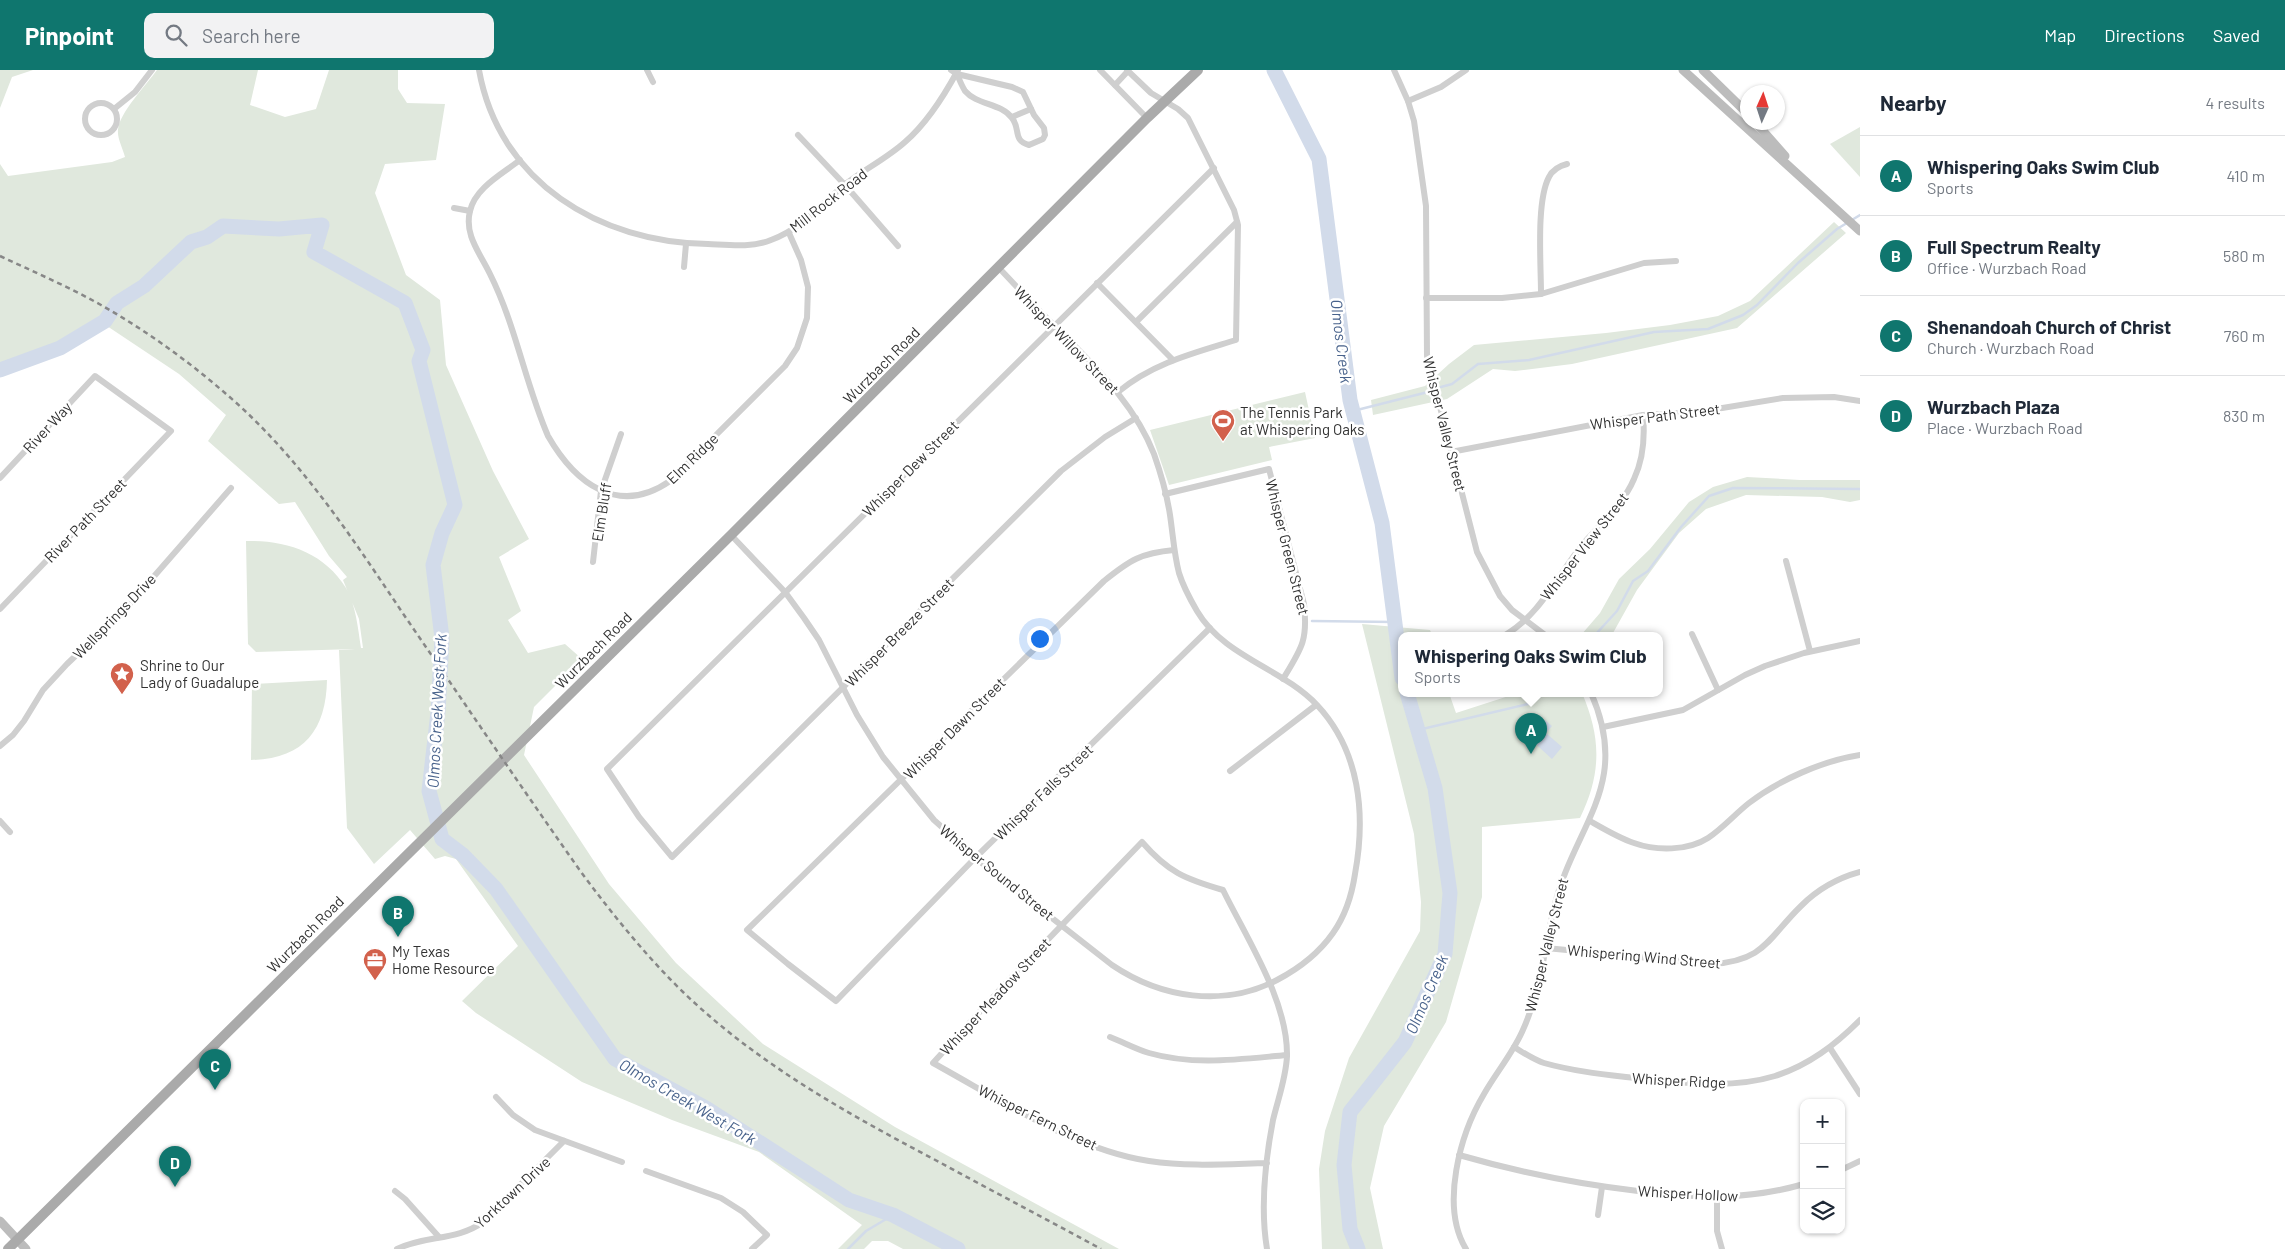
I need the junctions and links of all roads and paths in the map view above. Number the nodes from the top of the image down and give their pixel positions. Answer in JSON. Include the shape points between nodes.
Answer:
{"nodes":[{"id":1,"x":152,"y":70,"type":"edge"},
{"id":2,"x":479,"y":70,"type":"edge"},
{"id":3,"x":647,"y":70,"type":"edge"},
{"id":4,"x":1100,"y":70,"type":"edge"},
{"id":5,"x":1128,"y":70,"type":"edge"},
{"id":6,"x":1198,"y":70,"type":"edge"},
{"id":7,"x":1394,"y":70,"type":"edge"},
{"id":8,"x":1466,"y":70,"type":"edge"},
{"id":9,"x":1682,"y":70,"type":"edge"},
{"id":10,"x":1703,"y":70,"type":"edge"},
{"id":11,"x":955,"y":71,"type":"edge"},
{"id":12,"x":653,"y":82,"type":"dead end"},
{"id":13,"x":1115,"y":85,"type":"junction"},
{"id":14,"x":1165,"y":101,"type":"junction"},
{"id":15,"x":1408,"y":101,"type":"junction"},
{"id":16,"x":1740,"y":106,"type":"edge"},
{"id":17,"x":114,"y":109,"type":"junction"},
{"id":18,"x":1031,"y":109,"type":"junction"},
{"id":19,"x":1012,"y":117,"type":"junction"},
{"id":20,"x":1147,"y":118,"type":"junction"},
{"id":21,"x":1762,"y":130,"type":"edge"},
{"id":22,"x":798,"y":135,"type":"dead end"},
{"id":23,"x":520,"y":160,"type":"junction"},
{"id":24,"x":1567,"y":164,"type":"dead end"},
{"id":25,"x":1214,"y":168,"type":"junction"},
{"id":26,"x":1809,"y":182,"type":"junction"},
{"id":27,"x":846,"y":185,"type":"junction"},
{"id":28,"x":454,"y":208,"type":"dead end"},
{"id":29,"x":470,"y":211,"type":"junction"},
{"id":30,"x":1237,"y":222,"type":"junction"},
{"id":31,"x":1860,"y":231,"type":"edge"},
{"id":32,"x":789,"y":233,"type":"junction"},
{"id":33,"x":686,"y":244,"type":"junction"},
{"id":34,"x":898,"y":246,"type":"dead end"},
{"id":35,"x":1676,"y":262,"type":"dead end"},
{"id":36,"x":684,"y":267,"type":"dead end"},
{"id":37,"x":999,"y":268,"type":"junction"},
{"id":38,"x":1097,"y":283,"type":"junction"},
{"id":39,"x":1541,"y":294,"type":"junction"},
{"id":40,"x":1426,"y":298,"type":"junction"},
{"id":41,"x":1136,"y":322,"type":"junction"},
{"id":42,"x":1054,"y":326,"type":"junction"},
{"id":43,"x":1174,"y":360,"type":"junction"},
{"id":44,"x":94,"y":376,"type":"joint"},
{"id":45,"x":1118,"y":392,"type":"junction"},
{"id":46,"x":1860,"y":402,"type":"edge"},
{"id":47,"x":1643,"y":415,"type":"junction"},
{"id":48,"x":1136,"y":418,"type":"junction"},
{"id":49,"x":621,"y":434,"type":"dead end"},
{"id":50,"x":1451,"y":452,"type":"junction"},
{"id":51,"x":0,"y":478,"type":"edge"},
{"id":52,"x":231,"y":488,"type":"dead end"},
{"id":53,"x":601,"y":491,"type":"junction"},
{"id":54,"x":1166,"y":494,"type":"junction"},
{"id":55,"x":731,"y":535,"type":"junction"},
{"id":56,"x":1174,"y":550,"type":"junction"},
{"id":57,"x":1786,"y":561,"type":"dead end"},
{"id":58,"x":593,"y":562,"type":"dead end"},
{"id":59,"x":785,"y":592,"type":"junction"},
{"id":60,"x":0,"y":609,"type":"edge"},
{"id":61,"x":1525,"y":621,"type":"junction"},
{"id":62,"x":1210,"y":628,"type":"junction"},
{"id":63,"x":1510,"y":632,"type":"edge"},
{"id":64,"x":1541,"y":632,"type":"edge"},
{"id":65,"x":1692,"y":634,"type":"dead end"},
{"id":66,"x":1860,"y":641,"type":"edge"},
{"id":67,"x":1810,"y":651,"type":"junction"},
{"id":68,"x":1283,"y":679,"type":"junction"},
{"id":69,"x":843,"y":688,"type":"junction"},
{"id":70,"x":1718,"y":690,"type":"junction"},
{"id":71,"x":1592,"y":697,"type":"edge"},
{"id":72,"x":1316,"y":705,"type":"junction"},
{"id":73,"x":1603,"y":728,"type":"junction"},
{"id":74,"x":0,"y":746,"type":"edge"},
{"id":75,"x":1860,"y":755,"type":"edge"},
{"id":76,"x":1230,"y":770,"type":"dead end"},
{"id":77,"x":902,"y":779,"type":"junction"},
{"id":78,"x":0,"y":821,"type":"edge"},
{"id":79,"x":1590,"y":821,"type":"junction"},
{"id":80,"x":10,"y":832,"type":"dead end"},
{"id":81,"x":672,"y":857,"type":"joint"},
{"id":82,"x":975,"y":858,"type":"junction"},
{"id":83,"x":1860,"y":872,"type":"edge"},
{"id":84,"x":1062,"y":924,"type":"junction"},
{"id":85,"x":1546,"y":948,"type":"junction"},
{"id":86,"x":1269,"y":984,"type":"junction"},
{"id":87,"x":836,"y":1000,"type":"joint"},
{"id":88,"x":1860,"y":1020,"type":"edge"},
{"id":89,"x":1110,"y":1037,"type":"dead end"},
{"id":90,"x":1514,"y":1047,"type":"junction"},
{"id":91,"x":1830,"y":1048,"type":"junction"},
{"id":92,"x":1287,"y":1055,"type":"junction"},
{"id":93,"x":933,"y":1063,"type":"joint"},
{"id":94,"x":1860,"y":1094,"type":"edge"},
{"id":95,"x":496,"y":1097,"type":"dead end"},
{"id":96,"x":564,"y":1141,"type":"junction"},
{"id":97,"x":1459,"y":1155,"type":"junction"},
{"id":98,"x":1860,"y":1161,"type":"edge"},
{"id":99,"x":622,"y":1162,"type":"dead end"},
{"id":100,"x":1267,"y":1163,"type":"junction"},
{"id":101,"x":1845,"y":1168,"type":"edge"},
{"id":102,"x":646,"y":1171,"type":"dead end"},
{"id":103,"x":1800,"y":1185,"type":"edge"},
{"id":104,"x":1602,"y":1187,"type":"junction"},
{"id":105,"x":395,"y":1191,"type":"dead end"},
{"id":106,"x":1717,"y":1197,"type":"junction"},
{"id":107,"x":1598,"y":1215,"type":"dead end"},
{"id":108,"x":0,"y":1221,"type":"edge"},
{"id":109,"x":438,"y":1237,"type":"junction"},
{"id":110,"x":18,"y":1239,"type":"junction"},
{"id":111,"x":8,"y":1249,"type":"edge"},
{"id":112,"x":26,"y":1249,"type":"edge"},
{"id":113,"x":397,"y":1249,"type":"edge"},
{"id":114,"x":752,"y":1249,"type":"edge"},
{"id":115,"x":1267,"y":1249,"type":"edge"},
{"id":116,"x":1466,"y":1249,"type":"edge"},
{"id":117,"x":1722,"y":1249,"type":"edge"}],
"edges":[{"from":1,"to":17,"type":"street","via":[[135,92]]},
{"from":2,"to":23,"type":"street","name":"Mill Rock Road","via":[[494,119]]},
{"from":3,"to":12,"type":"street"},
{"from":4,"to":13,"type":"street"},
{"from":5,"to":13,"type":"street"},
{"from":5,"to":14,"type":"street","via":[[1151,93]]},
{"from":6,"to":14,"type":"main road","name":"Wurzbach Road"},
{"from":7,"to":15,"type":"street","name":"Whisper Valley Street"},
{"from":8,"to":15,"type":"street","via":[[1441,88]]},
{"from":9,"to":26,"type":"main road"},
{"from":10,"to":16,"type":"main road"},
{"from":11,"to":18,"type":"street","via":[[1023,92]]},
{"from":11,"to":19,"type":"street","via":[[965,91]]},
{"from":11,"to":27,"type":"street","name":"Mill Rock Road","via":[[929,116],[917,130]]},
{"from":13,"to":20,"type":"street"},
{"from":14,"to":20,"type":"main road","name":"Wurzbach Road"},
{"from":14,"to":25,"type":"street","via":[[1188,118]]},
{"from":15,"to":40,"type":"street","name":"Whisper Valley Street","via":[[1414,121],[1427,221]]},
{"from":17,"to":17,"type":"street","via":[[103,103],[91,106],[85,117],[88,129],[99,135],[111,132],[117,121]]},
{"from":18,"to":19,"type":"street"},
{"from":18,"to":19,"type":"street","via":[[1044,128],[1043,139],[1036,143],[1028,145],[1019,140]]},
{"from":20,"to":37,"type":"main road","name":"Wurzbach Road"},
{"from":21,"to":26,"type":"main road"},
{"from":22,"to":27,"type":"street"},
{"from":23,"to":29,"type":"street","via":[[480,192]]},
{"from":23,"to":33,"type":"street","name":"Mill Rock Road","via":[[549,190],[592,218],[639,237]]},
{"from":24,"to":39,"type":"street","via":[[1557,167],[1550,175],[1543,193]]},
{"from":25,"to":30,"type":"street"},
{"from":25,"to":38,"type":"street","name":"Whisper Dew Street"},
{"from":26,"to":31,"type":"main road"},
{"from":27,"to":32,"type":"street","name":"Mill Rock Road"},
{"from":27,"to":34,"type":"street"},
{"from":28,"to":29,"type":"street"},
{"from":29,"to":53,"type":"street","name":"Elm Ridge","via":[[470,237],[506,307],[548,436],[577,474]]},
{"from":30,"to":41,"type":"street"},
{"from":30,"to":43,"type":"street","via":[[1236,340]]},
{"from":32,"to":33,"type":"street","name":"Mill Rock Road","via":[[748,245]]},
{"from":32,"to":53,"type":"street","name":"Elm Ridge","via":[[808,287],[806,323],[792,357],[670,481],[646,494],[633,496]]},
{"from":33,"to":36,"type":"street"},
{"from":35,"to":39,"type":"street","via":[[1644,263]]},
{"from":37,"to":42,"type":"street","name":"Whisper Willow Street"},
{"from":37,"to":55,"type":"main road","name":"Wurzbach Road"},
{"from":38,"to":41,"type":"street"},
{"from":38,"to":42,"type":"street","name":"Whisper Dew Street"},
{"from":39,"to":40,"type":"street","via":[[1502,298]]},
{"from":40,"to":50,"type":"street","name":"Whisper Valley Street","via":[[1427,356]]},
{"from":41,"to":43,"type":"street"},
{"from":42,"to":45,"type":"street","name":"Whisper Willow Street"},
{"from":42,"to":59,"type":"street","name":"Whisper Dew Street"},
{"from":43,"to":45,"type":"street","via":[[1146,372]]},
{"from":44,"to":51,"type":"street","name":"River Way"},
{"from":44,"to":60,"type":"street","name":"River Path Street","via":[[171,432]]},
{"from":45,"to":48,"type":"street","name":"Whisper Willow Street"},
{"from":46,"to":47,"type":"street","name":"Whisper Path Street","via":[[1826,397],[1783,398],[1698,412]]},
{"from":47,"to":50,"type":"street","name":"Whisper Path Street"},
{"from":47,"to":61,"type":"street","name":"Whisper View Street","via":[[1643,449],[1629,489]]},
{"from":48,"to":54,"type":"street","name":"Whisper Willow Street","via":[[1154,453]]},
{"from":48,"to":69,"type":"street","name":"Whisper Breeze Street","via":[[1061,471]]},
{"from":49,"to":53,"type":"street","name":"Elm Bluff"},
{"from":50,"to":61,"type":"street","name":"Whisper Valley Street","via":[[1477,552],[1500,596]]},
{"from":52,"to":74,"type":"street","name":"Wellsprings Drive","via":[[129,605],[43,690],[24,721]]},
{"from":53,"to":58,"type":"street","name":"Elm Bluff"},
{"from":54,"to":56,"type":"street","name":"Whisper Willow Street"},
{"from":54,"to":68,"type":"street","name":"Whisper Green Street","via":[[1269,469],[1306,619],[1304,642]]},
{"from":55,"to":59,"type":"street","name":"Whisper Sound Street"},
{"from":55,"to":110,"type":"main road","name":"Wurzbach Road"},
{"from":56,"to":62,"type":"street","name":"Whisper Willow Street","via":[[1186,590]]},
{"from":56,"to":77,"type":"street","name":"Whisper Dawn Street","via":[[1134,558],[1104,580]]},
{"from":57,"to":67,"type":"street"},
{"from":59,"to":69,"type":"street","name":"Whisper Sound Street","via":[[819,640]]},
{"from":59,"to":81,"type":"street","name":"Whisper Dew Street","via":[[606,769]]},
{"from":61,"to":63,"type":"street","name":"Whisper View Street"},
{"from":61,"to":64,"type":"street","name":"Whisper Valley Street"},
{"from":62,"to":68,"type":"street","name":"Whisper Willow Street","via":[[1233,648]]},
{"from":62,"to":82,"type":"street","name":"Whisper Falls Street"},
{"from":65,"to":70,"type":"street"},
{"from":66,"to":67,"type":"street"},
{"from":67,"to":70,"type":"street","via":[[1765,666]]},
{"from":68,"to":72,"type":"street","name":"Whisper Willow Street"},
{"from":69,"to":77,"type":"street","name":"Whisper Sound Street","via":[[883,757]]},
{"from":69,"to":81,"type":"street","name":"Whisper Breeze Street"},
{"from":70,"to":73,"type":"street","via":[[1683,710]]},
{"from":71,"to":73,"type":"street","name":"Whisper Valley Street"},
{"from":72,"to":76,"type":"street"},
{"from":72,"to":86,"type":"street","name":"Whisper Willow Street","via":[[1340,738],[1353,768],[1361,818],[1358,858],[1349,901],[1334,932],[1302,964]]},
{"from":73,"to":79,"type":"street","name":"Whisper Valley Street","via":[[1605,770]]},
{"from":75,"to":79,"type":"street","via":[[1805,772],[1771,789],[1706,839],[1692,845],[1677,848],[1636,844]]},
{"from":77,"to":82,"type":"street","name":"Whisper Sound Street","via":[[934,820]]},
{"from":77,"to":87,"type":"street","name":"Whisper Dawn Street","via":[[747,930]]},
{"from":78,"to":80,"type":"street"},
{"from":79,"to":85,"type":"street","name":"Whisper Valley Street","via":[[1562,880]]},
{"from":82,"to":84,"type":"street","name":"Whisper Sound Street"},
{"from":82,"to":87,"type":"street","name":"Whisper Falls Street"},
{"from":83,"to":85,"type":"street","name":"Whispering Wind Street","via":[[1840,879],[1813,896],[1769,943],[1755,954],[1731,963],[1712,964]]},
{"from":84,"to":86,"type":"street","name":"Whisper Sound Street","via":[[1119,970],[1157,989],[1189,996],[1213,996],[1238,994]]},
{"from":84,"to":86,"type":"street","name":"Whisper Meadow Street","via":[[1142,842],[1160,862],[1177,873],[1223,890]]},
{"from":84,"to":93,"type":"street","name":"Whisper Meadow Street"},
{"from":85,"to":90,"type":"street","name":"Whisper Valley Street","via":[[1532,1009]]},
{"from":86,"to":92,"type":"street","via":[[1283,1021]]},
{"from":88,"to":91,"type":"street","name":"Whisper Ridge"},
{"from":89,"to":92,"type":"street","via":[[1148,1053],[1194,1061]]},
{"from":90,"to":91,"type":"street","name":"Whisper Ridge","via":[[1544,1063],[1578,1070],[1712,1084],[1756,1081],[1777,1075]]},
{"from":90,"to":97,"type":"street","name":"Whisper Valley Street","via":[[1473,1114]]},
{"from":91,"to":94,"type":"street"},
{"from":92,"to":100,"type":"street"},
{"from":93,"to":100,"type":"street","name":"Whisper Fern Street","via":[[1058,1130],[1117,1154],[1180,1165]]},
{"from":95,"to":96,"type":"street","via":[[523,1124]]},
{"from":96,"to":99,"type":"street"},
{"from":96,"to":109,"type":"street","name":"Yorktown Drive","via":[[482,1222],[461,1234]]},
{"from":97,"to":104,"type":"street","name":"Whisper Hollow","via":[[1539,1176]]},
{"from":97,"to":116,"type":"street","name":"Whisper Valley Street","via":[[1454,1215],[1458,1234]]},
{"from":98,"to":101,"type":"street"},
{"from":100,"to":115,"type":"street","via":[[1263,1216]]},
{"from":102,"to":114,"type":"street","via":[[721,1198],[743,1212],[767,1235]]},
{"from":103,"to":106,"type":"street","name":"Whisper Hollow","via":[[1761,1194]]},
{"from":104,"to":106,"type":"street","name":"Whisper Hollow"},
{"from":104,"to":107,"type":"street"},
{"from":105,"to":109,"type":"street"},
{"from":106,"to":117,"type":"street"},
{"from":108,"to":110,"type":"main road"},
{"from":109,"to":113,"type":"street","name":"Yorktown Drive"},
{"from":110,"to":111,"type":"main road","name":"Wurzbach Road"},
{"from":110,"to":112,"type":"main road"}]}
